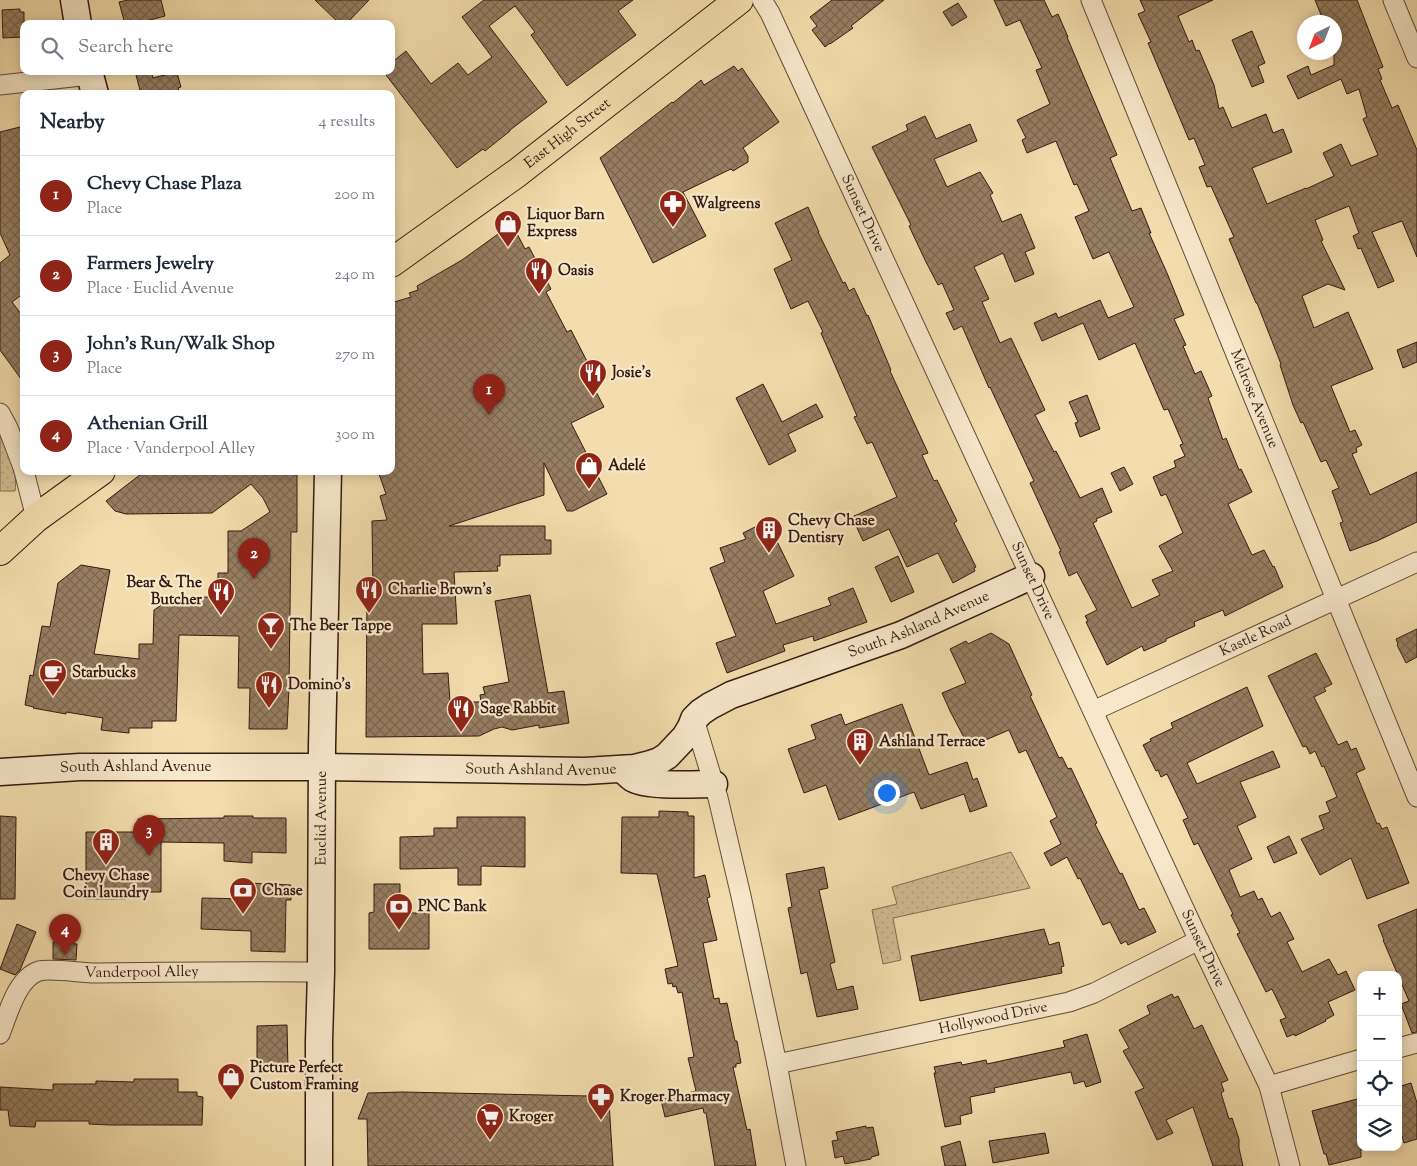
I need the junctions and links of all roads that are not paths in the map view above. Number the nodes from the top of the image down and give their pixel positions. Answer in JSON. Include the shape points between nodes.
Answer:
{"nodes":[{"id":1,"x":74,"y":0,"type":"edge"},
{"id":2,"x":739,"y":0,"type":"edge"},
{"id":3,"x":762,"y":0,"type":"edge"},
{"id":4,"x":1091,"y":0,"type":"edge"},
{"id":5,"x":1393,"y":0,"type":"edge"},
{"id":6,"x":77,"y":20,"type":"edge"},
{"id":7,"x":1417,"y":58,"type":"edge"},
{"id":8,"x":91,"y":80,"type":"edge"},
{"id":9,"x":0,"y":85,"type":"edge"},
{"id":10,"x":395,"y":260,"type":"edge"},
{"id":11,"x":0,"y":413,"type":"edge"},
{"id":12,"x":20,"y":460,"type":"edge"},
{"id":13,"x":25,"y":475,"type":"edge"},
{"id":14,"x":96,"y":475,"type":"edge"},
{"id":15,"x":328,"y":475,"type":"edge"},
{"id":16,"x":36,"y":518,"type":"junction"},
{"id":17,"x":0,"y":551,"type":"edge"},
{"id":18,"x":1417,"y":562,"type":"edge"},
{"id":19,"x":1031,"y":576,"type":"junction"},
{"id":20,"x":1336,"y":599,"type":"junction"},
{"id":21,"x":1093,"y":711,"type":"junction"},
{"id":22,"x":694,"y":719,"type":"junction"},
{"id":23,"x":322,"y":767,"type":"junction"},
{"id":24,"x":622,"y":769,"type":"junction"},
{"id":25,"x":0,"y":772,"type":"edge"},
{"id":26,"x":714,"y":784,"type":"junction"},
{"id":27,"x":1417,"y":797,"type":"edge"},
{"id":28,"x":1199,"y":940,"type":"junction"},
{"id":29,"x":321,"y":972,"type":"junction"},
{"id":30,"x":0,"y":1034,"type":"edge"},
{"id":31,"x":1417,"y":1043,"type":"edge"},
{"id":32,"x":1402,"y":1047,"type":"edge"},
{"id":33,"x":1357,"y":1060,"type":"edge"},
{"id":34,"x":777,"y":1064,"type":"junction"},
{"id":35,"x":1269,"y":1086,"type":"junction"},
{"id":36,"x":319,"y":1166,"type":"edge"},
{"id":37,"x":796,"y":1166,"type":"edge"},
{"id":38,"x":1290,"y":1166,"type":"edge"}],
"edges":[{"from":1,"to":6,"type":"street"},
{"from":2,"to":10,"type":"main road","name":"East High Street","via":[[516,173]]},
{"from":3,"to":19,"type":"street","name":"Sunset Drive"},
{"from":4,"to":20,"type":"street","name":"Melrose Avenue"},
{"from":5,"to":7,"type":"street"},
{"from":8,"to":9,"type":"street"},
{"from":11,"to":12,"type":"street"},
{"from":13,"to":16,"type":"street"},
{"from":14,"to":16,"type":"main road"},
{"from":15,"to":23,"type":"street","name":"Euclid Avenue"},
{"from":16,"to":17,"type":"main road"},
{"from":18,"to":20,"type":"street","name":"Kastle Road"},
{"from":19,"to":21,"type":"street","name":"Sunset Drive"},
{"from":19,"to":22,"type":"street","name":"South Ashland Avenue","via":[[901,635],[730,695]]},
{"from":20,"to":21,"type":"street","name":"Kastle Road"},
{"from":20,"to":27,"type":"street","name":"Melrose Avenue"},
{"from":21,"to":28,"type":"street","name":"Sunset Drive"},
{"from":22,"to":24,"type":"street","name":"South Ashland Avenue","via":[[685,737],[667,756],[650,764]]},
{"from":22,"to":26,"type":"street"},
{"from":23,"to":24,"type":"street","name":"South Ashland Avenue"},
{"from":23,"to":25,"type":"street","name":"South Ashland Avenue","via":[[73,768]]},
{"from":23,"to":29,"type":"street","name":"Euclid Avenue"},
{"from":24,"to":26,"type":"street","via":[[645,783]]},
{"from":26,"to":34,"type":"street"},
{"from":28,"to":34,"type":"street","name":"Hollywood Drive","via":[[1094,993],[1069,1002]]},
{"from":28,"to":35,"type":"street","name":"Sunset Drive"},
{"from":29,"to":30,"type":"street","name":"Vanderpool Alley","via":[[39,971],[26,978],[13,1000]]},
{"from":29,"to":36,"type":"street","name":"Euclid Avenue"},
{"from":31,"to":32,"type":"street"},
{"from":33,"to":35,"type":"street"},
{"from":34,"to":37,"type":"street"},
{"from":35,"to":38,"type":"street","name":"Sunset Drive"}]}
